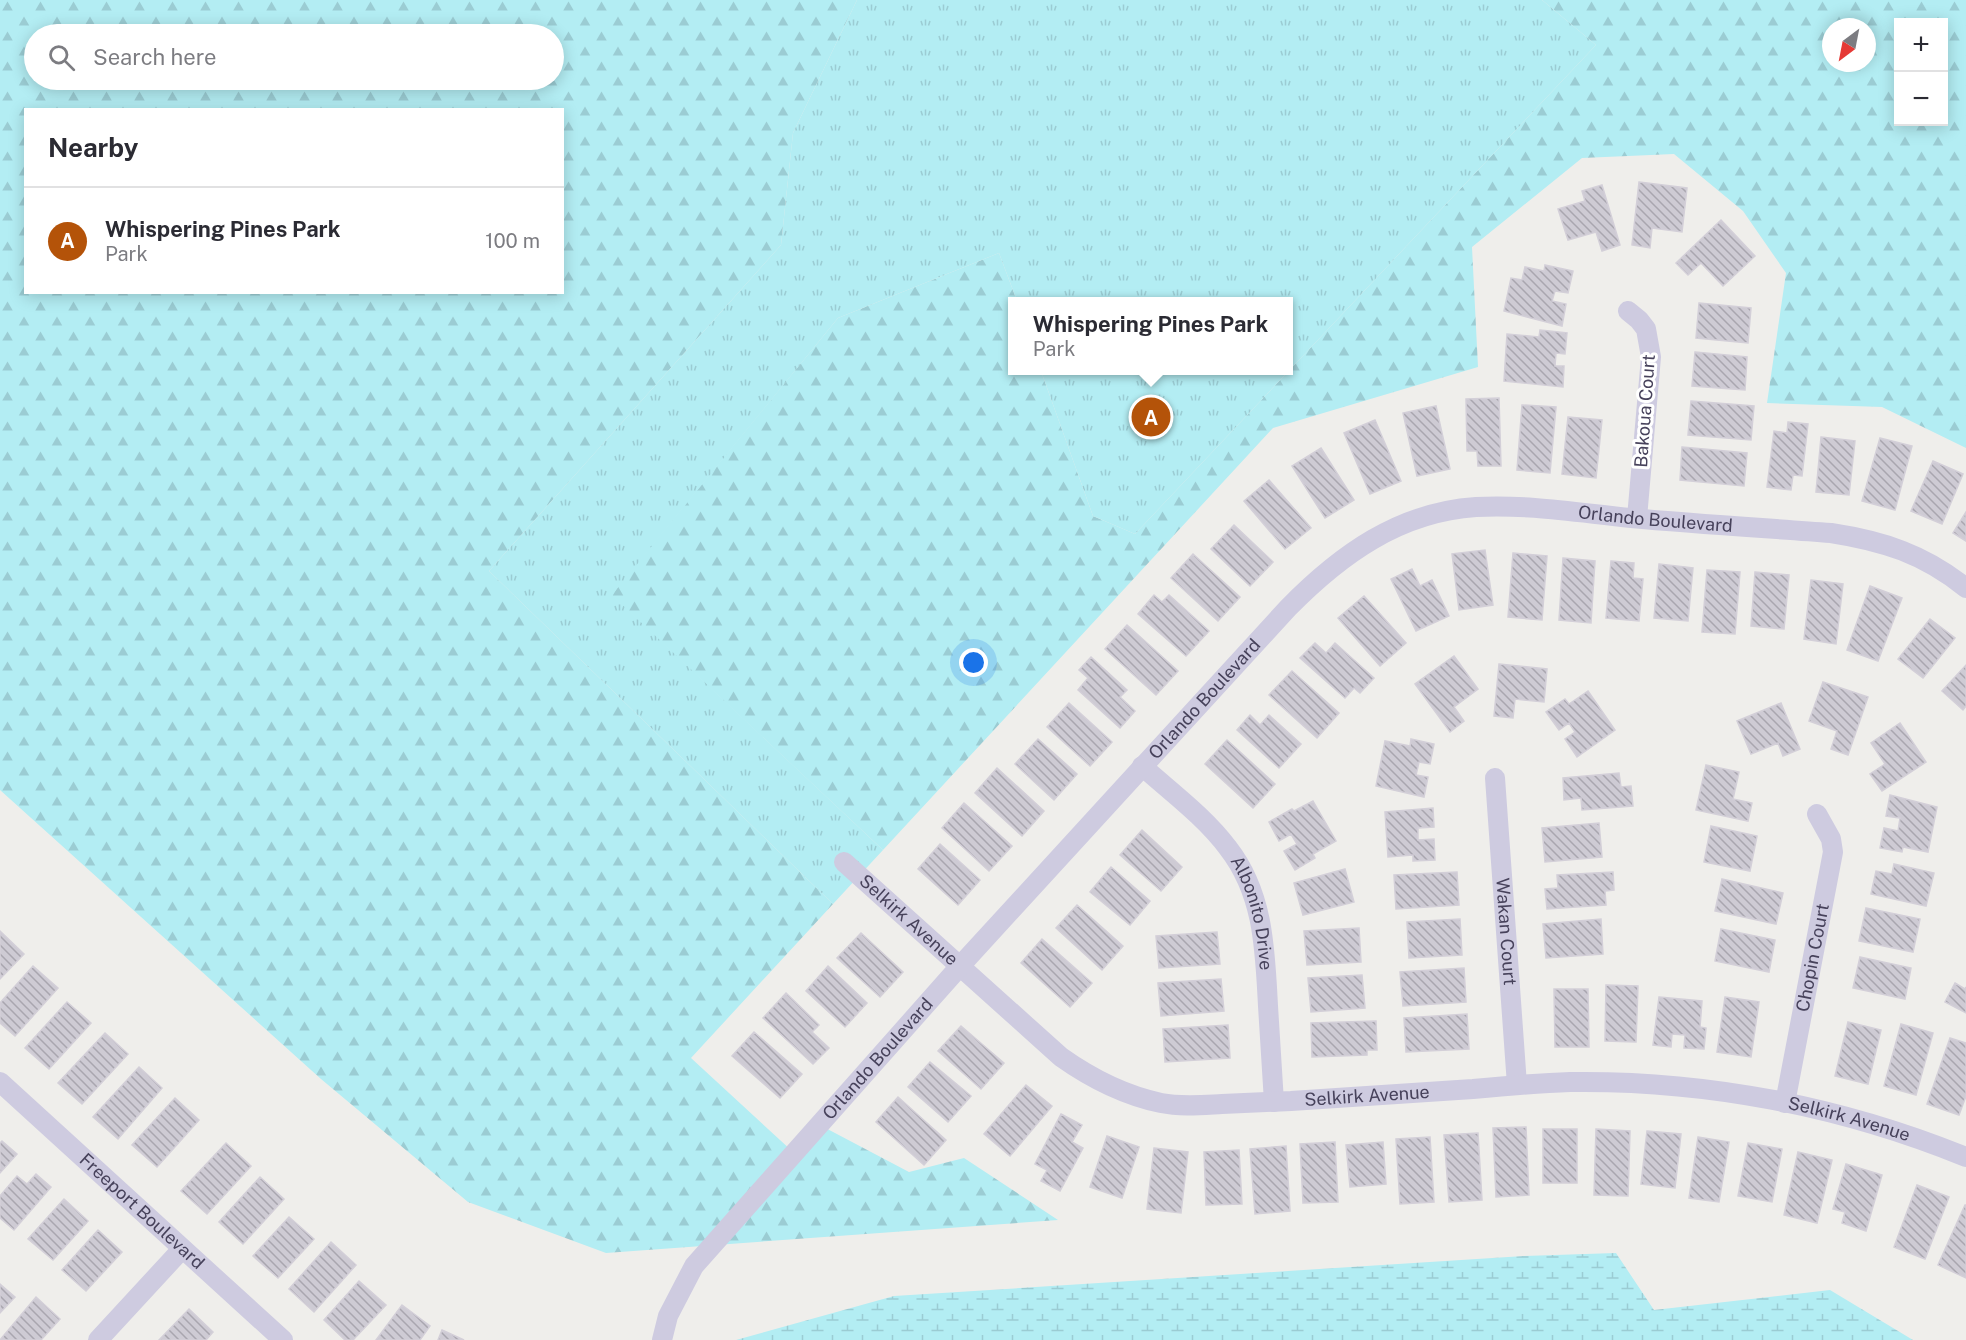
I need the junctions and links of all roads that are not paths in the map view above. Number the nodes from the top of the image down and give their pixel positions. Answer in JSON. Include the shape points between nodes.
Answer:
{"nodes":[{"id":1,"x":1628,"y":311,"type":"dead end"},
{"id":2,"x":1637,"y":518,"type":"junction"},
{"id":3,"x":1966,"y":588,"type":"edge"},
{"id":4,"x":1142,"y":766,"type":"junction"},
{"id":5,"x":1496,"y":778,"type":"dead end"},
{"id":6,"x":1817,"y":814,"type":"dead end"},
{"id":7,"x":844,"y":862,"type":"dead end"},
{"id":8,"x":961,"y":965,"type":"junction"},
{"id":9,"x":0,"y":1082,"type":"edge"},
{"id":10,"x":1517,"y":1086,"type":"junction"},
{"id":11,"x":1274,"y":1102,"type":"junction"},
{"id":12,"x":1785,"y":1103,"type":"junction"},
{"id":13,"x":1966,"y":1157,"type":"edge"},
{"id":14,"x":182,"y":1249,"type":"junction"},
{"id":15,"x":98,"y":1340,"type":"edge"},
{"id":16,"x":283,"y":1340,"type":"edge"},
{"id":17,"x":662,"y":1340,"type":"edge"}],
"edges":[{"from":1,"to":2,"type":"street","name":"Bakoua Court","via":[[1646,329],[1651,357]]},
{"from":2,"to":3,"type":"street","name":"Orlando Boulevard","via":[[1858,537],[1915,555]]},
{"from":2,"to":4,"type":"street","name":"Orlando Boulevard","via":[[1477,507],[1431,515],[1382,534],[1339,560],[1308,587]]},
{"from":4,"to":8,"type":"street","name":"Orlando Boulevard"},
{"from":4,"to":11,"type":"street","name":"Albonito Drive","via":[[1213,830],[1229,849],[1252,890],[1265,948]]},
{"from":5,"to":10,"type":"street","name":"Wakan Court"},
{"from":6,"to":12,"type":"street","name":"Chopin Court","via":[[1831,839],[1833,852]]},
{"from":7,"to":8,"type":"street","name":"Selkirk Avenue"},
{"from":8,"to":11,"type":"street","name":"Selkirk Avenue","via":[[1061,1057],[1110,1088],[1164,1103]]},
{"from":8,"to":17,"type":"street","name":"Orlando Boulevard","via":[[694,1266],[668,1316]]},
{"from":9,"to":14,"type":"street","name":"Freeport Boulevard"},
{"from":10,"to":11,"type":"street","name":"Selkirk Avenue"},
{"from":10,"to":12,"type":"street","name":"Selkirk Avenue","via":[[1569,1082],[1659,1085]]},
{"from":12,"to":13,"type":"street","name":"Selkirk Avenue","via":[[1877,1125]]},
{"from":14,"to":15,"type":"street"},
{"from":14,"to":16,"type":"street","name":"Freeport Boulevard"}]}
